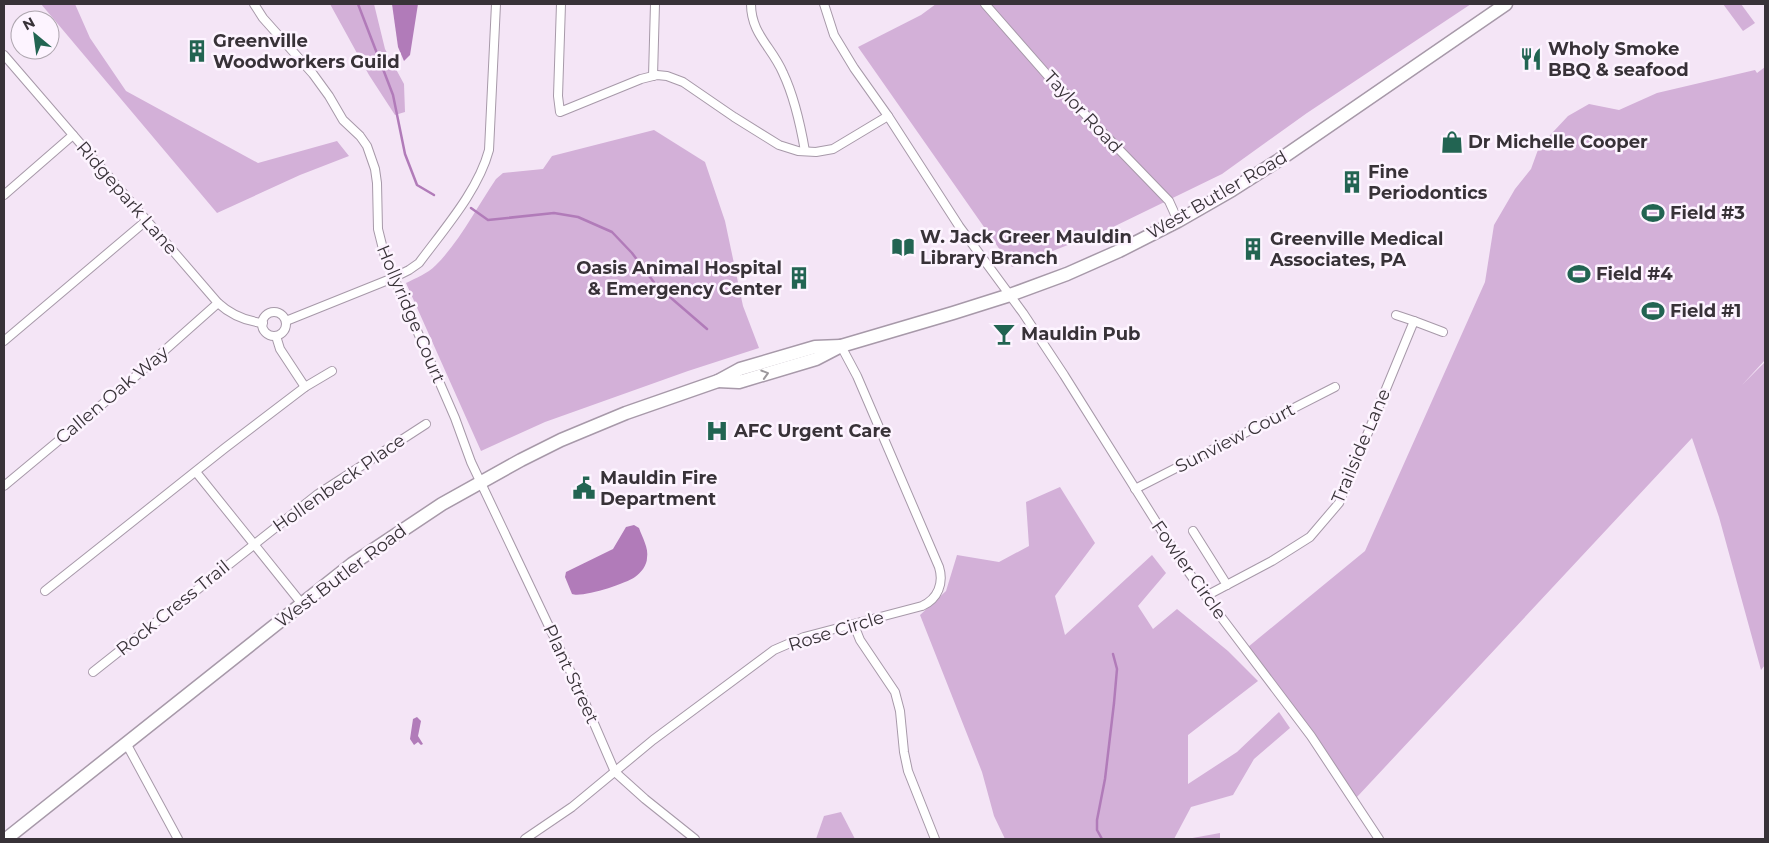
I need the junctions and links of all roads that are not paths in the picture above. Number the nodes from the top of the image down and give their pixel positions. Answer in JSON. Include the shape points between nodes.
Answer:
{"nodes":[{"id":1,"x":254,"y":4,"type":"edge"},
{"id":2,"x":496,"y":4,"type":"edge"},
{"id":3,"x":561,"y":4,"type":"edge"},
{"id":4,"x":655,"y":4,"type":"edge"},
{"id":5,"x":751,"y":4,"type":"edge"},
{"id":6,"x":824,"y":4,"type":"edge"},
{"id":7,"x":985,"y":4,"type":"edge"},
{"id":8,"x":1506,"y":4,"type":"edge"},
{"id":9,"x":4,"y":55,"type":"edge"},
{"id":10,"x":653,"y":76,"type":"junction"},
{"id":11,"x":888,"y":116,"type":"junction"},
{"id":12,"x":73,"y":135,"type":"junction"},
{"id":13,"x":805,"y":151,"type":"junction"},
{"id":14,"x":4,"y":195,"type":"edge"},
{"id":15,"x":147,"y":220,"type":"junction"},
{"id":16,"x":1178,"y":221,"type":"junction"},
{"id":17,"x":393,"y":278,"type":"junction"},
{"id":18,"x":1010,"y":295,"type":"junction"},
{"id":19,"x":218,"y":303,"type":"junction"},
{"id":20,"x":1396,"y":315,"type":"dead end"},
{"id":21,"x":286,"y":321,"type":"junction"},
{"id":22,"x":1414,"y":321,"type":"junction"},
{"id":23,"x":263,"y":323,"type":"junction"},
{"id":24,"x":1442,"y":332,"type":"dead end"},
{"id":25,"x":276,"y":336,"type":"junction"},
{"id":26,"x":4,"y":341,"type":"edge"},
{"id":27,"x":841,"y":346,"type":"junction"},
{"id":28,"x":332,"y":371,"type":"dead end"},
{"id":29,"x":305,"y":387,"type":"junction"},
{"id":30,"x":1334,"y":387,"type":"dead end"},
{"id":31,"x":426,"y":424,"type":"dead end"},
{"id":32,"x":196,"y":472,"type":"junction"},
{"id":33,"x":481,"y":482,"type":"junction"},
{"id":34,"x":4,"y":486,"type":"edge"},
{"id":35,"x":1135,"y":489,"type":"junction"},
{"id":36,"x":1193,"y":531,"type":"dead end"},
{"id":37,"x":254,"y":544,"type":"junction"},
{"id":38,"x":1227,"y":585,"type":"junction"},
{"id":39,"x":45,"y":591,"type":"dead end"},
{"id":40,"x":1206,"y":596,"type":"junction"},
{"id":41,"x":302,"y":604,"type":"junction"},
{"id":42,"x":854,"y":625,"type":"junction"},
{"id":43,"x":94,"y":672,"type":"dead end"},
{"id":44,"x":126,"y":743,"type":"junction"},
{"id":45,"x":616,"y":772,"type":"junction"},
{"id":46,"x":6,"y":837,"type":"edge"},
{"id":47,"x":178,"y":839,"type":"edge"},
{"id":48,"x":525,"y":839,"type":"edge"},
{"id":49,"x":695,"y":839,"type":"edge"},
{"id":50,"x":935,"y":839,"type":"edge"},
{"id":51,"x":1379,"y":839,"type":"edge"}],
"edges":[{"from":1,"to":17,"type":"street","name":"Hollyridge Court","via":[[314,74],[343,120],[360,136],[372,158],[377,182],[378,229]]},
{"from":2,"to":17,"type":"street","via":[[486,164],[419,263]]},
{"from":3,"to":10,"type":"street","via":[[560,112]]},
{"from":4,"to":10,"type":"street"},
{"from":5,"to":13,"type":"street","via":[[753,23],[784,74]]},
{"from":6,"to":11,"type":"street","name":"Fowler Circle","via":[[840,45]]},
{"from":7,"to":16,"type":"street","name":"Taylor Road","via":[[1049,77],[1169,201]]},
{"from":8,"to":16,"type":"main road","name":"West Butler Road","via":[[1279,160]]},
{"from":9,"to":12,"type":"street","name":"Ridgepark Lane"},
{"from":10,"to":13,"type":"street","via":[[676,79],[779,145]]},
{"from":11,"to":13,"type":"street","via":[[833,149]]},
{"from":11,"to":18,"type":"street","name":"Fowler Circle"},
{"from":12,"to":14,"type":"street"},
{"from":12,"to":15,"type":"street","name":"Ridgepark Lane"},
{"from":15,"to":19,"type":"street","name":"Ridgepark Lane"},
{"from":15,"to":26,"type":"street"},
{"from":16,"to":18,"type":"main road","name":"West Butler Road","via":[[1111,255]]},
{"from":17,"to":21,"type":"street"},
{"from":17,"to":33,"type":"street","name":"Hollyridge Court"},
{"from":18,"to":27,"type":"main road","name":"West Butler Road"},
{"from":18,"to":35,"type":"street","name":"Fowler Circle"},
{"from":19,"to":23,"type":"street","name":"Ridgepark Lane","via":[[227,312],[250,322]]},
{"from":19,"to":34,"type":"street","name":"Callen Oak Way"},
{"from":20,"to":22,"type":"street"},
{"from":21,"to":23,"type":"street","via":[[280,314],[272,313],[265,317]]},
{"from":21,"to":25,"type":"street","via":[[285,330]]},
{"from":22,"to":24,"type":"street"},
{"from":22,"to":38,"type":"street","name":"Trailside Lane","via":[[1339,503],[1310,537]]},
{"from":23,"to":25,"type":"street","via":[[265,332]]},
{"from":25,"to":29,"type":"street","via":[[280,349]]},
{"from":27,"to":33,"type":"main road","name":"West Butler Road","via":[[816,347],[740,369],[718,382],[600,423]]},
{"from":27,"to":42,"type":"street","name":"Rose Circle","via":[[857,376],[941,582],[938,592],[926,604]]},
{"from":28,"to":29,"type":"street"},
{"from":29,"to":32,"type":"street"},
{"from":30,"to":35,"type":"street","name":"Sunview Court"},
{"from":31,"to":37,"type":"street","name":"Hollenbeck Place","via":[[318,494]]},
{"from":32,"to":37,"type":"street"},
{"from":32,"to":39,"type":"street"},
{"from":33,"to":41,"type":"main road","name":"West Butler Road","via":[[397,532]]},
{"from":33,"to":45,"type":"street","name":"Plant Street"},
{"from":35,"to":40,"type":"street","name":"Fowler Circle"},
{"from":36,"to":38,"type":"street"},
{"from":37,"to":41,"type":"street"},
{"from":37,"to":43,"type":"street","name":"Rock Cress Trail"},
{"from":38,"to":40,"type":"street","name":"Trailside Lane"},
{"from":40,"to":51,"type":"street","name":"Fowler Circle","via":[[1311,736]]},
{"from":41,"to":44,"type":"main road","name":"West Butler Road"},
{"from":42,"to":45,"type":"street","name":"Rose Circle","via":[[788,643],[769,653],[653,740]]},
{"from":42,"to":50,"type":"street","via":[[860,640],[895,692],[908,771]]},
{"from":44,"to":46,"type":"main road","name":"West Butler Road"},
{"from":44,"to":47,"type":"street"},
{"from":45,"to":48,"type":"street","name":"Rose Circle"},
{"from":45,"to":49,"type":"street","name":"Plant Street"}]}
